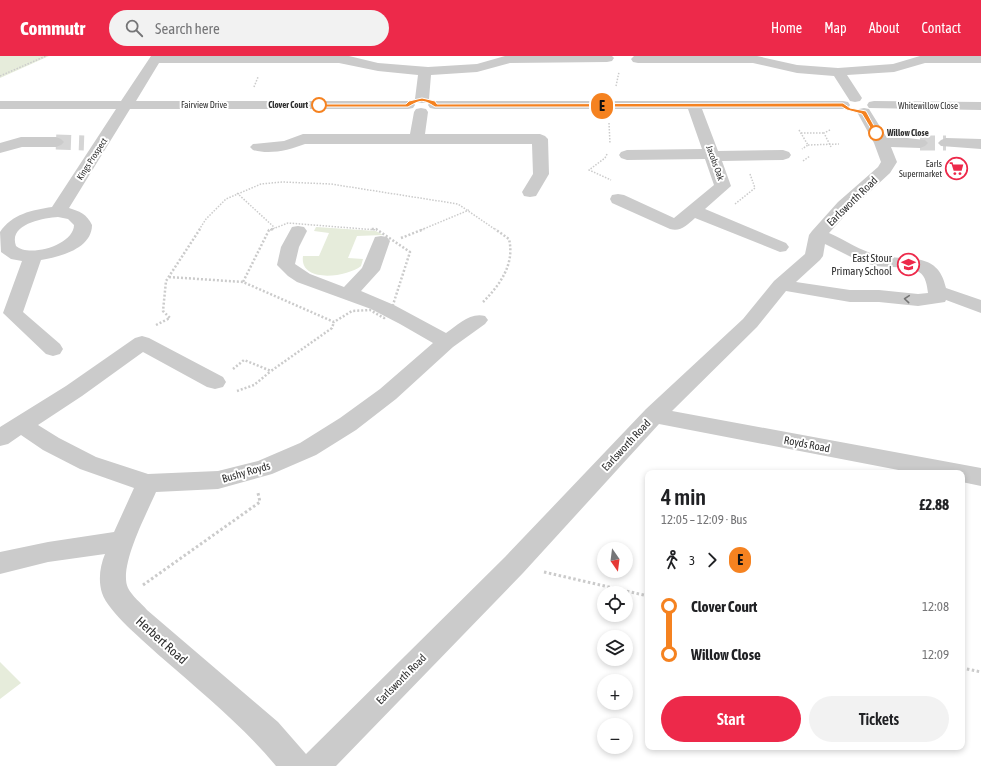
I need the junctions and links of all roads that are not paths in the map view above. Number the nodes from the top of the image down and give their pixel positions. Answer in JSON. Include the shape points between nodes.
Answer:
{"nodes":[{"id":1,"x":606,"y":58,"type":"dead end"},
{"id":2,"x":638,"y":59,"type":"dead end"},
{"id":3,"x":981,"y":59,"type":"edge"},
{"id":4,"x":425,"y":72,"type":"junction"},
{"id":5,"x":838,"y":72,"type":"junction"},
{"id":6,"x":0,"y":105,"type":"edge"},
{"id":7,"x":127,"y":105,"type":"junction"},
{"id":8,"x":426,"y":105,"type":"junction"},
{"id":9,"x":859,"y":105,"type":"junction"},
{"id":10,"x":694,"y":106,"type":"junction"},
{"id":11,"x":981,"y":106,"type":"edge"},
{"id":12,"x":417,"y":138,"type":"junction"},
{"id":13,"x":56,"y":142,"type":"tunnel mouth"},
{"id":14,"x":84,"y":143,"type":"tunnel mouth"},
{"id":15,"x":102,"y":143,"type":"junction"},
{"id":16,"x":882,"y":143,"type":"junction"},
{"id":17,"x":920,"y":143,"type":"tunnel mouth"},
{"id":18,"x":946,"y":143,"type":"tunnel mouth"},
{"id":19,"x":981,"y":144,"type":"edge"},
{"id":20,"x":258,"y":146,"type":"dead end"},
{"id":21,"x":0,"y":148,"type":"edge"},
{"id":22,"x":627,"y":155,"type":"dead end"},
{"id":23,"x":712,"y":155,"type":"junction"},
{"id":24,"x":783,"y":155,"type":"dead end"},
{"id":25,"x":530,"y":192,"type":"dead end"},
{"id":26,"x":618,"y":199,"type":"dead end"},
{"id":27,"x":694,"y":210,"type":"junction"},
{"id":28,"x":58,"y":212,"type":"junction"},
{"id":29,"x":298,"y":231,"type":"dead end"},
{"id":30,"x":818,"y":235,"type":"junction"},
{"id":31,"x":387,"y":241,"type":"road end"},
{"id":32,"x":780,"y":247,"type":"dead end"},
{"id":33,"x":33,"y":256,"type":"junction"},
{"id":34,"x":781,"y":285,"type":"junction"},
{"id":35,"x":937,"y":291,"type":"junction"},
{"id":36,"x":348,"y":294,"type":"junction"},
{"id":37,"x":981,"y":307,"type":"edge"},
{"id":38,"x":478,"y":320,"type":"road end"},
{"id":39,"x":446,"y":342,"type":"junction"},
{"id":40,"x":53,"y":349,"type":"dead end"},
{"id":41,"x":215,"y":382,"type":"road end"},
{"id":42,"x":654,"y":415,"type":"junction"},
{"id":43,"x":20,"y":424,"type":"junction"},
{"id":44,"x":0,"y":438,"type":"edge"},
{"id":45,"x":945,"y":470,"type":"edge"},
{"id":46,"x":965,"y":474,"type":"edge"},
{"id":47,"x":981,"y":477,"type":"edge"},
{"id":48,"x":148,"y":483,"type":"junction"},
{"id":49,"x":122,"y":541,"type":"junction"},
{"id":50,"x":0,"y":563,"type":"edge"},
{"id":51,"x":296,"y":766,"type":"edge"},
{"id":52,"x":315,"y":766,"type":"edge"}],
"edges":[{"from":1,"to":4,"type":"street","via":[[509,59],[496,64],[453,71]]},
{"from":2,"to":5,"type":"street","via":[[753,58],[778,65]]},
{"from":3,"to":5,"type":"street","via":[[924,59],[894,68]]},
{"from":4,"to":7,"type":"street","name":"Kings Prospect","via":[[376,67],[342,59],[155,59]]},
{"from":4,"to":8,"type":"street"},
{"from":5,"to":9,"type":"street","name":"Earlsworth Road"},
{"from":6,"to":7,"type":"street","name":"Fairview Drive"},
{"from":7,"to":8,"type":"street","name":"Fairview Drive","via":[[408,105],[413,111]]},
{"from":7,"to":15,"type":"street","name":"Kings Prospect"},
{"from":8,"to":10,"type":"street","name":"Fairview Drive"},
{"from":8,"to":12,"type":"street"},
{"from":9,"to":10,"type":"street","name":"Fairview Drive"},
{"from":9,"to":11,"type":"street","name":"Whitewillow Close"},
{"from":9,"to":16,"type":"street","name":"Earlsworth Road"},
{"from":10,"to":23,"type":"street","name":"Jacobs Oak"},
{"from":12,"to":20,"type":"street","via":[[303,139],[286,146]]},
{"from":12,"to":25,"type":"street","via":[[540,139],[541,174]]},
{"from":13,"to":21,"type":"street","via":[[21,142]]},
{"from":14,"to":15,"type":"street"},
{"from":15,"to":28,"type":"street","name":"Kings Prospect"},
{"from":16,"to":17,"type":"street"},
{"from":16,"to":30,"type":"street","name":"Earlsworth Road","via":[[889,162],[884,170],[844,206]]},
{"from":18,"to":19,"type":"street"},
{"from":22,"to":23,"type":"street"},
{"from":23,"to":24,"type":"street"},
{"from":23,"to":27,"type":"street","name":"Jacobs Oak","via":[[723,186]]},
{"from":26,"to":27,"type":"street","name":"Jacobs Oak","via":[[676,225]]},
{"from":27,"to":32,"type":"street"},
{"from":28,"to":33,"type":"street","via":[[78,217],[84,229],[72,244],[60,250]]},
{"from":28,"to":33,"type":"street","via":[[26,219],[4,234],[1,242],[10,253]]},
{"from":29,"to":36,"type":"street","via":[[290,247],[286,265],[295,275]]},
{"from":30,"to":34,"type":"street","name":"Earlsworth Road","via":[[814,256]]},
{"from":30,"to":35,"type":"street","via":[[872,259],[926,268],[936,282]]},
{"from":31,"to":36,"type":"street","via":[[371,270]]},
{"from":33,"to":40,"type":"street","via":[[13,313]]},
{"from":35,"to":34,"type":"street","one_way":true,"via":[[938,298],[918,300],[850,296]]},
{"from":34,"to":42,"type":"street","name":"Earlsworth Road","via":[[750,322]]},
{"from":35,"to":37,"type":"street"},
{"from":36,"to":39,"type":"street","via":[[409,319]]},
{"from":38,"to":39,"type":"street","name":"Bushy Royds"},
{"from":39,"to":48,"type":"street","name":"Bushy Royds","via":[[388,394],[348,424],[308,449],[264,468],[218,480]]},
{"from":41,"to":43,"type":"street","via":[[142,343]]},
{"from":42,"to":45,"type":"street","name":"Royds Road"},
{"from":42,"to":52,"type":"street","name":"Earlsworth Road","via":[[514,566]]},
{"from":43,"to":44,"type":"street"},
{"from":43,"to":48,"type":"street","name":"Bushy Royds","via":[[88,463]]},
{"from":46,"to":47,"type":"street","name":"Royds Road"},
{"from":48,"to":49,"type":"street","name":"Herbert Road"},
{"from":49,"to":50,"type":"street","via":[[48,552]]},
{"from":49,"to":51,"type":"street","name":"Herbert Road","via":[[113,568],[115,592],[136,618],[267,732]]}]}
